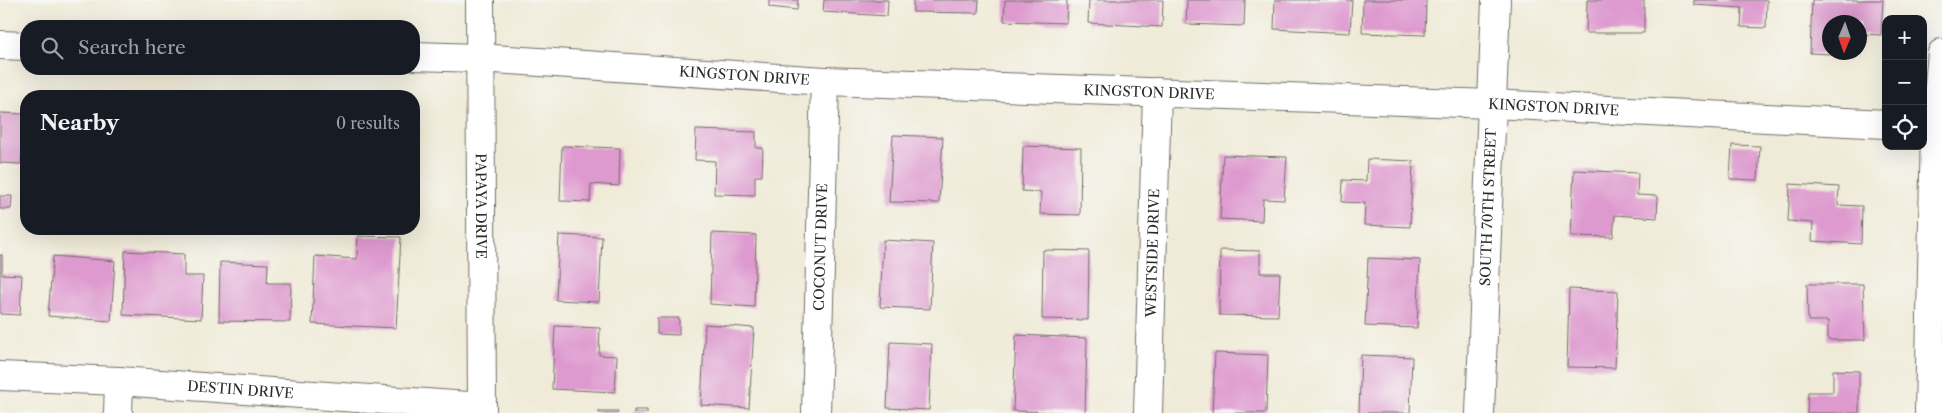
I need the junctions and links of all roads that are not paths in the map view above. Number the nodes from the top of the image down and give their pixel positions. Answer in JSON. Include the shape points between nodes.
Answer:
{"nodes":[{"id":1,"x":480,"y":0,"type":"edge"},
{"id":2,"x":1496,"y":0,"type":"edge"},
{"id":3,"x":0,"y":45,"type":"edge"},
{"id":4,"x":20,"y":46,"type":"edge"},
{"id":5,"x":1942,"y":53,"type":"edge"},
{"id":6,"x":420,"y":56,"type":"edge"},
{"id":7,"x":479,"y":58,"type":"junction"},
{"id":8,"x":825,"y":80,"type":"junction"},
{"id":9,"x":1157,"y":92,"type":"junction"},
{"id":10,"x":1492,"y":104,"type":"junction"},
{"id":11,"x":1882,"y":124,"type":"edge"},
{"id":12,"x":1933,"y":127,"type":"edge"},
{"id":13,"x":0,"y":376,"type":"edge"},
{"id":14,"x":119,"y":381,"type":"junction"},
{"id":15,"x":482,"y":410,"type":"edge"},
{"id":16,"x":118,"y":413,"type":"edge"},
{"id":17,"x":816,"y":413,"type":"edge"},
{"id":18,"x":1148,"y":413,"type":"edge"},
{"id":19,"x":1480,"y":413,"type":"edge"},
{"id":20,"x":1929,"y":413,"type":"edge"}],
"edges":[{"from":1,"to":7,"type":"street","name":"PAPAYA DRIVE"},
{"from":2,"to":10,"type":"street","name":"SOUTH 70TH STREET"},
{"from":3,"to":4,"type":"street"},
{"from":5,"to":12,"type":"street"},
{"from":6,"to":7,"type":"street","name":"KINGSTON DRIVE"},
{"from":7,"to":8,"type":"street","name":"KINGSTON DRIVE"},
{"from":7,"to":15,"type":"street","name":"PAPAYA DRIVE"},
{"from":8,"to":9,"type":"street","name":"KINGSTON DRIVE"},
{"from":8,"to":17,"type":"street","name":"COCONUT DRIVE"},
{"from":9,"to":10,"type":"street","name":"KINGSTON DRIVE"},
{"from":9,"to":18,"type":"street","name":"WESTSIDE DRIVE"},
{"from":10,"to":11,"type":"street","name":"KINGSTON DRIVE"},
{"from":10,"to":19,"type":"street","name":"SOUTH 70TH STREET"},
{"from":12,"to":20,"type":"street"},
{"from":13,"to":14,"type":"street","name":"DESTIN DRIVE"},
{"from":14,"to":15,"type":"street","name":"DESTIN DRIVE"},
{"from":14,"to":16,"type":"street"}]}
